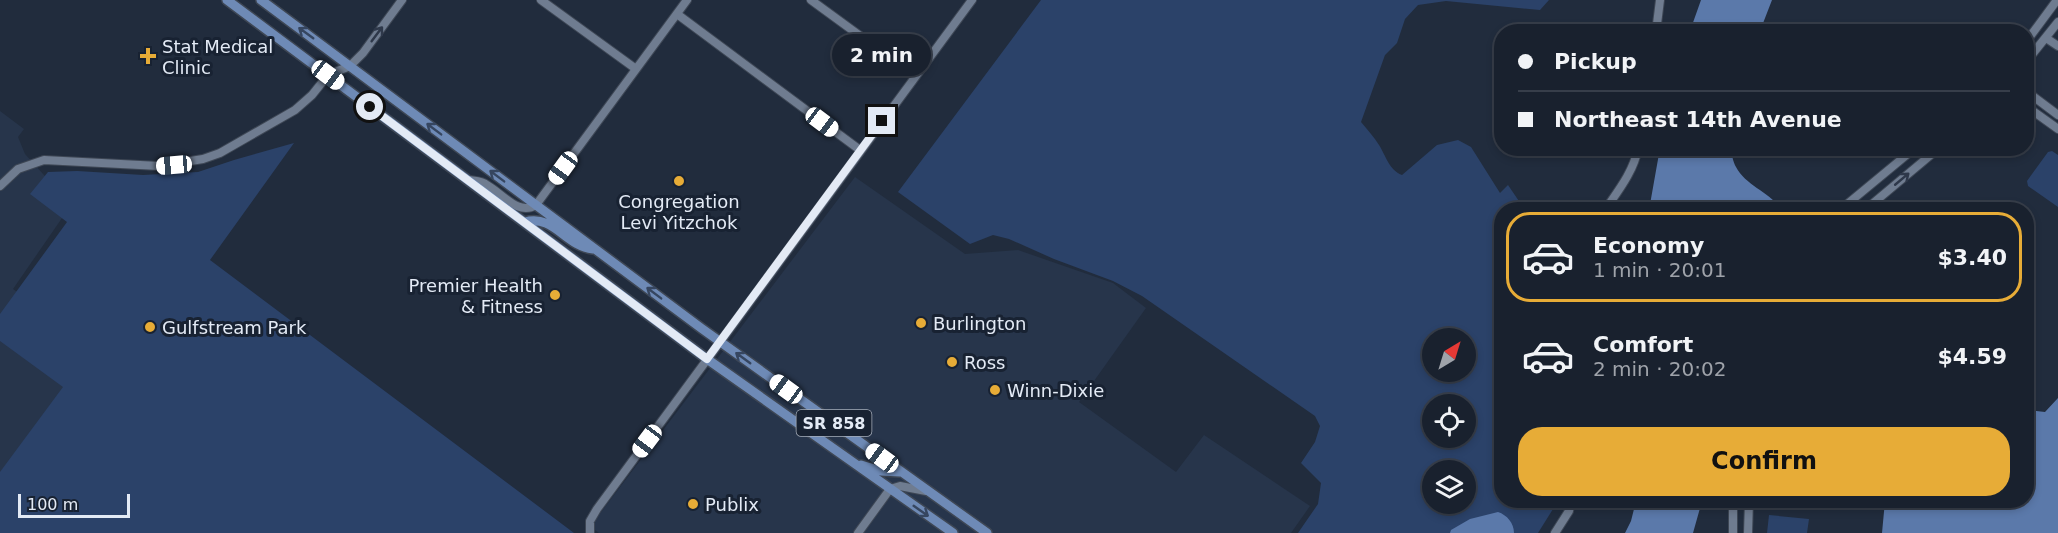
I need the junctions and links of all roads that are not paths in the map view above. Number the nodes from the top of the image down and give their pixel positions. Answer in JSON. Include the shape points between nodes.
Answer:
{"nodes":[{"id":1,"x":227,"y":0,"type":"edge"},
{"id":2,"x":261,"y":0,"type":"edge"},
{"id":3,"x":402,"y":0,"type":"edge"},
{"id":4,"x":541,"y":0,"type":"edge"},
{"id":5,"x":687,"y":0,"type":"edge"},
{"id":6,"x":811,"y":0,"type":"edge"},
{"id":7,"x":972,"y":0,"type":"edge"},
{"id":8,"x":1660,"y":0,"type":"edge"},
{"id":9,"x":2057,"y":0,"type":"edge"},
{"id":10,"x":676,"y":14,"type":"junction"},
{"id":11,"x":2058,"y":22,"type":"edge"},
{"id":12,"x":1657,"y":24,"type":"edge"},
{"id":13,"x":2034,"y":31,"type":"edge"},
{"id":14,"x":2046,"y":38,"type":"junction"},
{"id":15,"x":2058,"y":46,"type":"edge"},
{"id":16,"x":2034,"y":52,"type":"edge"},
{"id":17,"x":350,"y":66,"type":"junction"},
{"id":18,"x":636,"y":69,"type":"junction"},
{"id":19,"x":328,"y":75,"type":"junction"},
{"id":20,"x":915,"y":76,"type":"junction"},
{"id":21,"x":2034,"y":98,"type":"edge"},
{"id":22,"x":2034,"y":112,"type":"edge"},
{"id":23,"x":2058,"y":115,"type":"edge"},
{"id":24,"x":2058,"y":129,"type":"edge"},
{"id":25,"x":860,"y":150,"type":"junction"},
{"id":26,"x":1637,"y":156,"type":"edge"},
{"id":27,"x":1905,"y":156,"type":"edge"},
{"id":28,"x":1929,"y":156,"type":"edge"},
{"id":29,"x":466,"y":179,"type":"junction"},
{"id":30,"x":0,"y":186,"type":"edge"},
{"id":31,"x":1610,"y":202,"type":"edge"},
{"id":32,"x":1850,"y":202,"type":"edge"},
{"id":33,"x":1875,"y":202,"type":"edge"},
{"id":34,"x":536,"y":205,"type":"junction"},
{"id":35,"x":525,"y":222,"type":"junction"},
{"id":36,"x":595,"y":249,"type":"junction"},
{"id":37,"x":720,"y":342,"type":"junction"},
{"id":38,"x":707,"y":359,"type":"junction"},
{"id":39,"x":853,"y":463,"type":"junction"},
{"id":40,"x":901,"y":472,"type":"junction"},
{"id":41,"x":890,"y":489,"type":"junction"},
{"id":42,"x":931,"y":493,"type":"junction"},
{"id":43,"x":1570,"y":508,"type":"edge"},
{"id":44,"x":1732,"y":508,"type":"edge"},
{"id":45,"x":1749,"y":508,"type":"edge"},
{"id":46,"x":590,"y":533,"type":"edge"},
{"id":47,"x":858,"y":533,"type":"edge"},
{"id":48,"x":953,"y":533,"type":"edge"},
{"id":49,"x":987,"y":533,"type":"edge"},
{"id":50,"x":1555,"y":533,"type":"edge"},
{"id":51,"x":1733,"y":533,"type":"edge"},
{"id":52,"x":1748,"y":533,"type":"edge"}],
"edges":[{"from":1,"to":19,"type":"main road","number":"SR 858"},
{"from":17,"to":2,"type":"main road","number":"SR 858","one_way":true},
{"from":17,"to":3,"type":"street","one_way":true},
{"from":4,"to":18,"type":"street"},
{"from":5,"to":10,"type":"street"},
{"from":6,"to":20,"type":"street"},
{"from":7,"to":20,"type":"street"},
{"from":8,"to":12,"type":"street"},
{"from":9,"to":13,"type":"street"},
{"from":10,"to":18,"type":"street"},
{"from":10,"to":25,"type":"street"},
{"from":11,"to":14,"type":"street"},
{"from":14,"to":15,"type":"street"},
{"from":14,"to":16,"type":"street"},
{"from":17,"to":19,"type":"street"},
{"from":34,"to":17,"type":"main road","number":"SR 858","one_way":true},
{"from":18,"to":34,"type":"street"},
{"from":19,"to":29,"type":"main road","number":"SR 858"},
{"from":19,"to":30,"type":"street","via":[[295,110],[220,153],[159,166],[44,160],[18,169]]},
{"from":20,"to":25,"type":"street"},
{"from":21,"to":23,"type":"street"},
{"from":22,"to":24,"type":"street"},
{"from":25,"to":37,"type":"street"},
{"from":26,"to":31,"type":"street"},
{"from":27,"to":32,"type":"street"},
{"from":33,"to":28,"type":"street","one_way":true},
{"from":29,"to":34,"type":"street","via":[[488,185],[520,208],[528,210]]},
{"from":29,"to":35,"type":"main road","number":"SR 858"},
{"from":34,"to":36,"type":"main road","number":"SR 858"},
{"from":35,"to":36,"type":"main road","via":[[538,220],[579,246]]},
{"from":35,"to":38,"type":"main road","number":"SR 858"},
{"from":37,"to":36,"type":"main road","number":"SR 858","one_way":true},
{"from":37,"to":38,"type":"street"},
{"from":40,"to":37,"type":"main road","number":"SR 858","one_way":true},
{"from":38,"to":39,"type":"main road","number":"SR 858"},
{"from":38,"to":46,"type":"street","via":[[597,509],[590,521]]},
{"from":39,"to":40,"type":"main road"},
{"from":39,"to":41,"type":"main road","number":"SR 858"},
{"from":40,"to":42,"type":"main road","number":"SR 858"},
{"from":41,"to":42,"type":"street","via":[[900,486]]},
{"from":41,"to":47,"type":"street"},
{"from":41,"to":48,"type":"main road","number":"SR 858","one_way":true},
{"from":42,"to":49,"type":"main road","number":"SR 858"},
{"from":43,"to":50,"type":"street"},
{"from":44,"to":51,"type":"street"},
{"from":45,"to":52,"type":"street"}]}
